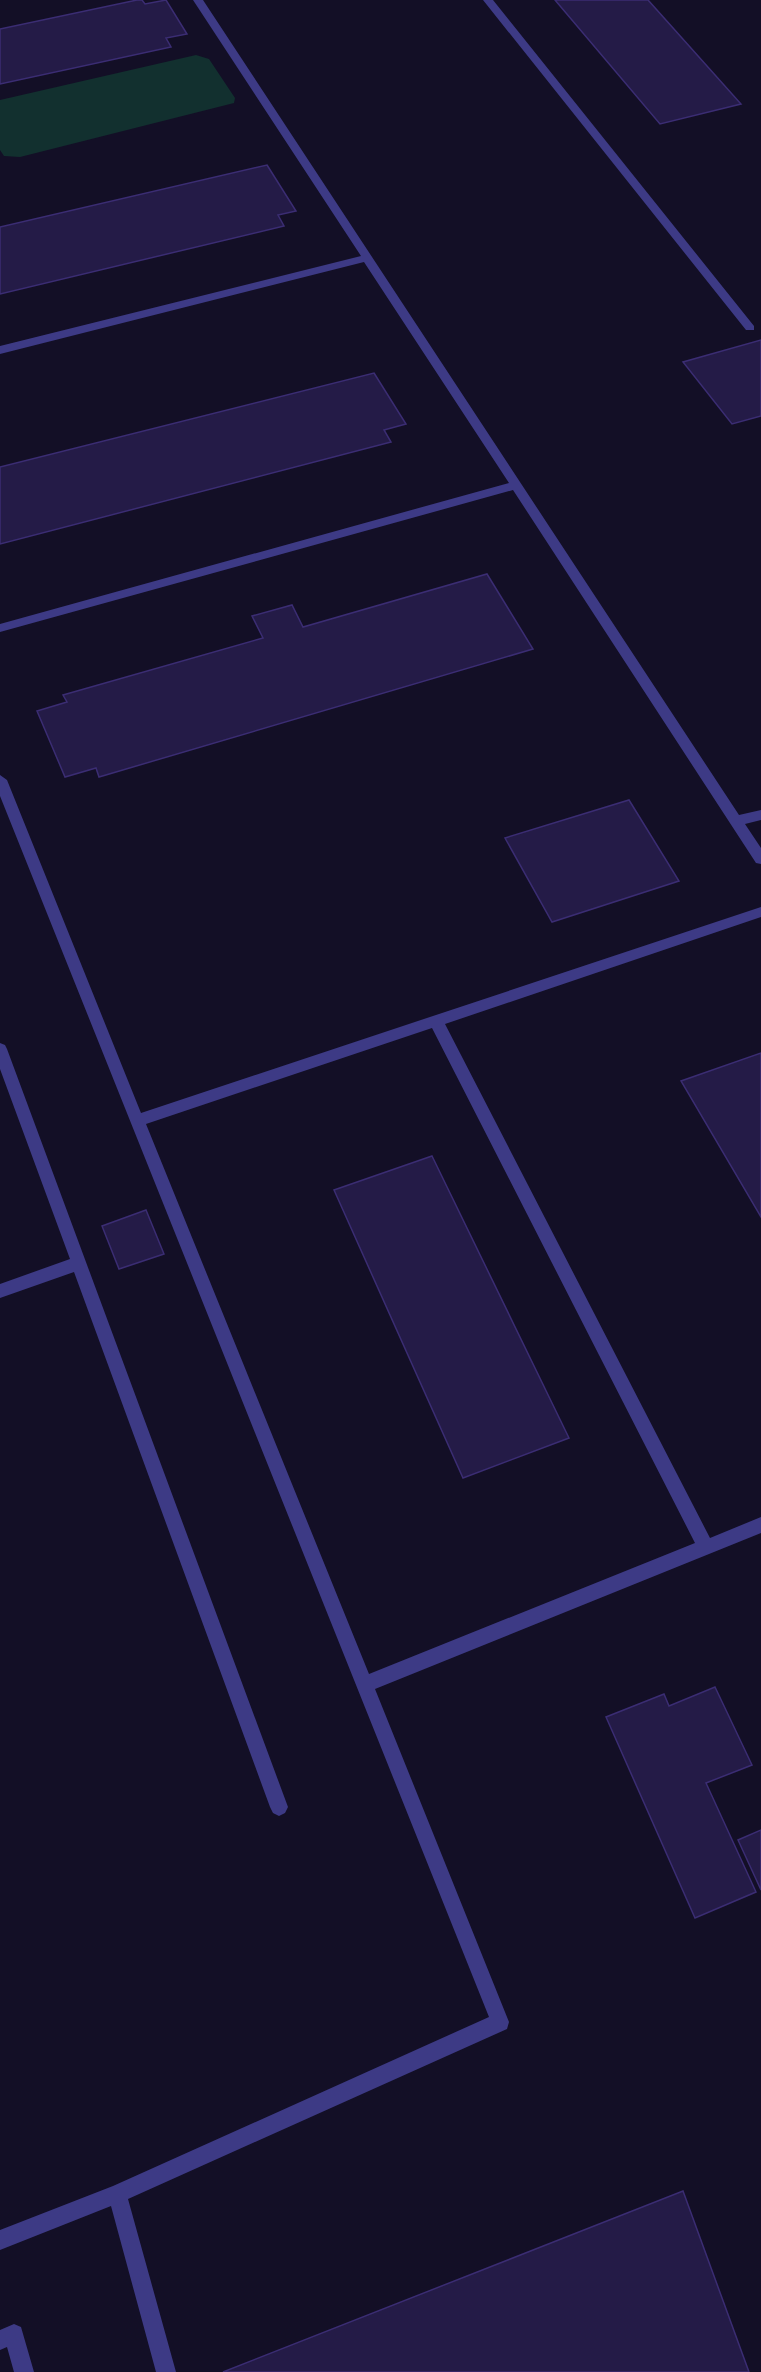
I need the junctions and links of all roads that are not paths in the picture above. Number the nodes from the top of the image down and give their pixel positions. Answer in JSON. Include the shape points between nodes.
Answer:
{"nodes":[{"id":1,"x":198,"y":0,"type":"edge"},
{"id":2,"x":488,"y":0,"type":"edge"},
{"id":3,"x":367,"y":258,"type":"junction"},
{"id":4,"x":750,"y":328,"type":"dead end"},
{"id":5,"x":0,"y":350,"type":"edge"},
{"id":6,"x":516,"y":484,"type":"junction"},
{"id":7,"x":0,"y":628,"type":"edge"},
{"id":8,"x":0,"y":780,"type":"edge"},
{"id":9,"x":761,"y":815,"type":"edge"},
{"id":10,"x":736,"y":821,"type":"junction"},
{"id":11,"x":761,"y":859,"type":"edge"},
{"id":12,"x":761,"y":912,"type":"edge"},
{"id":13,"x":436,"y":1021,"type":"junction"},
{"id":14,"x":0,"y":1049,"type":"edge"},
{"id":15,"x":137,"y":1121,"type":"junction"},
{"id":16,"x":79,"y":1263,"type":"junction"},
{"id":17,"x":0,"y":1291,"type":"edge"},
{"id":18,"x":761,"y":1525,"type":"edge"},
{"id":19,"x":706,"y":1547,"type":"junction"},
{"id":20,"x":364,"y":1685,"type":"junction"},
{"id":21,"x":279,"y":1807,"type":"dead end"},
{"id":22,"x":117,"y":2194,"type":"junction"},
{"id":23,"x":0,"y":2240,"type":"edge"},
{"id":24,"x":0,"y":2340,"type":"edge"},
{"id":25,"x":24,"y":2372,"type":"edge"},
{"id":26,"x":166,"y":2372,"type":"edge"}],
"edges":[{"from":1,"to":3,"type":"lane"},
{"from":2,"to":4,"type":"lane"},
{"from":3,"to":5,"type":"lane"},
{"from":3,"to":6,"type":"lane"},
{"from":6,"to":7,"type":"lane"},
{"from":6,"to":10,"type":"lane"},
{"from":8,"to":15,"type":"lane"},
{"from":9,"to":10,"type":"lane"},
{"from":10,"to":11,"type":"lane"},
{"from":12,"to":13,"type":"lane"},
{"from":13,"to":15,"type":"lane"},
{"from":13,"to":19,"type":"lane"},
{"from":14,"to":16,"type":"lane"},
{"from":15,"to":20,"type":"lane"},
{"from":16,"to":17,"type":"lane"},
{"from":16,"to":21,"type":"lane"},
{"from":18,"to":19,"type":"lane"},
{"from":19,"to":20,"type":"lane"},
{"from":20,"to":22,"type":"lane","via":[[500,2022]]},
{"from":22,"to":23,"type":"lane"},
{"from":22,"to":26,"type":"lane"},
{"from":24,"to":25,"type":"lane","via":[[14,2334]]}]}
